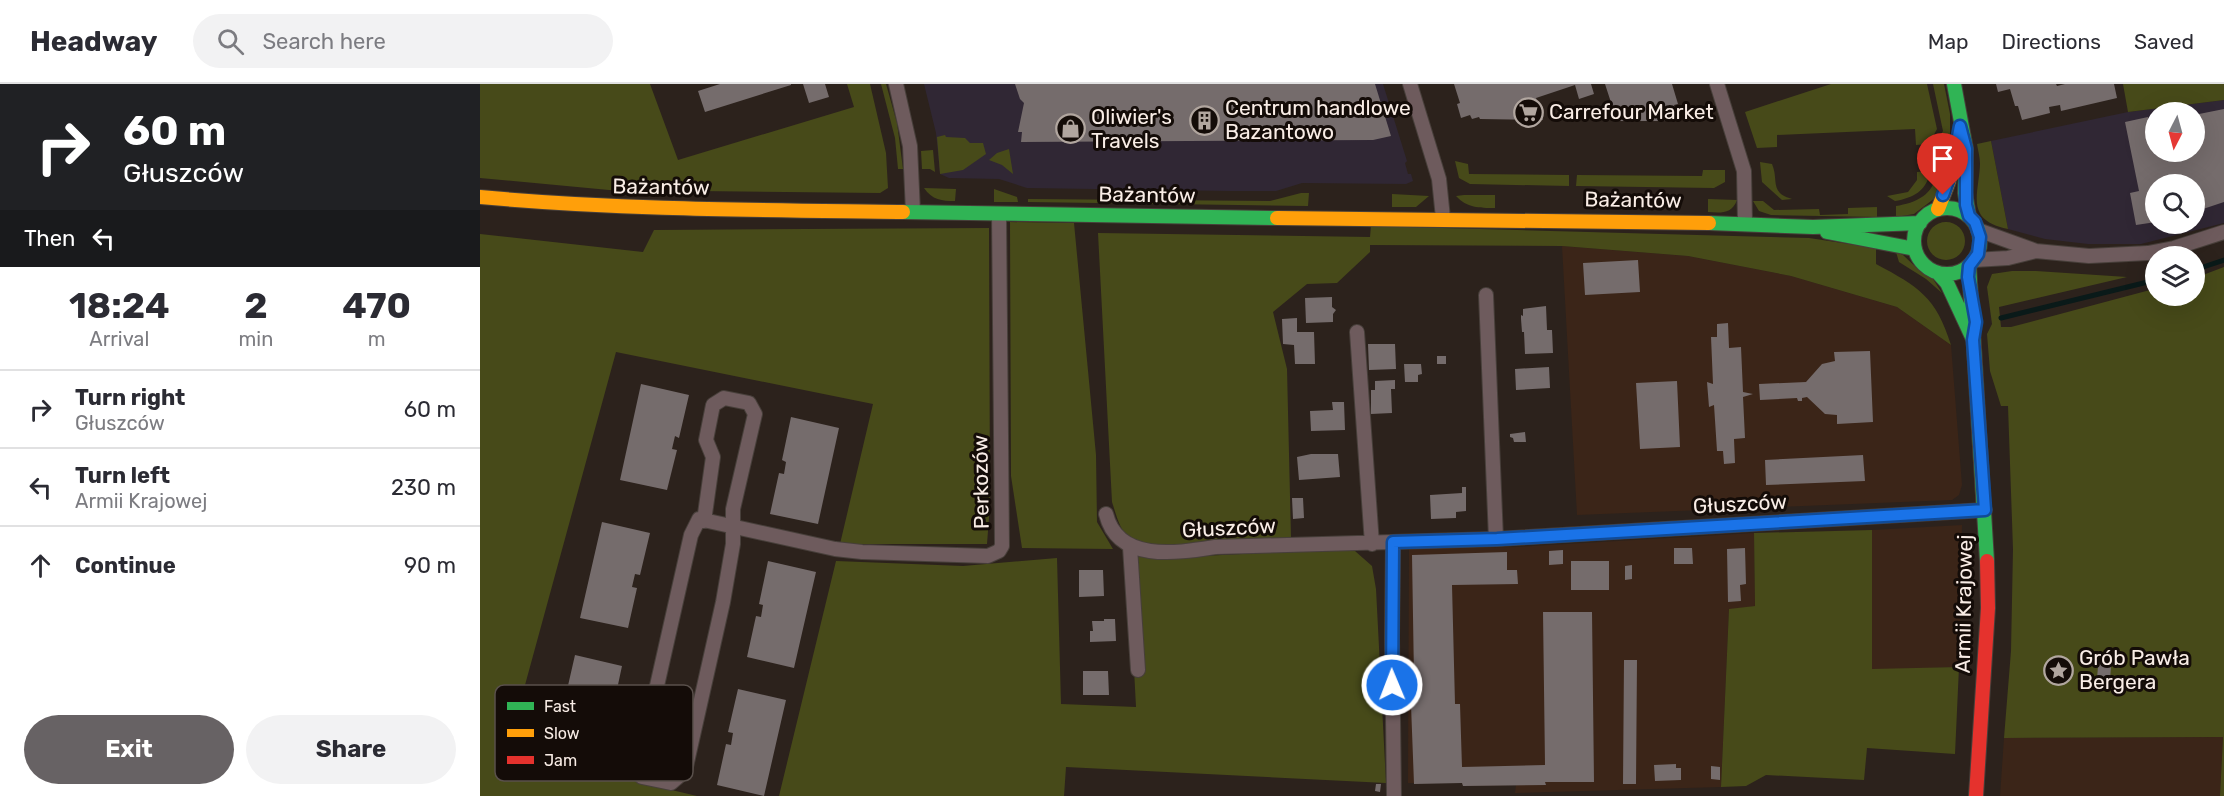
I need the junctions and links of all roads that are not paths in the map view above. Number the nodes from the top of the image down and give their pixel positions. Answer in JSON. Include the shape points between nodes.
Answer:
{"nodes":[{"id":1,"x":896,"y":84,"type":"edge"},
{"id":2,"x":1410,"y":84,"type":"edge"},
{"id":3,"x":1717,"y":84,"type":"edge"},
{"id":4,"x":1954,"y":84,"type":"edge"},
{"id":5,"x":1960,"y":126,"type":"junction"},
{"id":6,"x":480,"y":196,"type":"edge"},
{"id":7,"x":1938,"y":209,"type":"junction"},
{"id":8,"x":913,"y":212,"type":"junction"},
{"id":9,"x":999,"y":214,"type":"junction"},
{"id":10,"x":1969,"y":216,"type":"junction"},
{"id":11,"x":1443,"y":218,"type":"junction"},
{"id":12,"x":1920,"y":222,"type":"junction"},
{"id":13,"x":1745,"y":224,"type":"junction"},
{"id":14,"x":1813,"y":227,"type":"junction"},
{"id":15,"x":1978,"y":230,"type":"junction"},
{"id":16,"x":2224,"y":232,"type":"edge"},
{"id":17,"x":1916,"y":249,"type":"junction"},
{"id":18,"x":2036,"y":251,"type":"junction"},
{"id":19,"x":1972,"y":263,"type":"junction"},
{"id":20,"x":1938,"y":273,"type":"junction"},
{"id":21,"x":1486,"y":295,"type":"dead end"},
{"id":22,"x":1357,"y":332,"type":"dead end"},
{"id":23,"x":1973,"y":340,"type":"junction"},
{"id":24,"x":1985,"y":510,"type":"junction"},
{"id":25,"x":1106,"y":514,"type":"dead end"},
{"id":26,"x":702,"y":520,"type":"junction"},
{"id":27,"x":732,"y":527,"type":"junction"},
{"id":28,"x":1497,"y":539,"type":"junction"},
{"id":29,"x":1393,"y":542,"type":"junction"},
{"id":30,"x":1372,"y":544,"type":"junction"},
{"id":31,"x":1130,"y":547,"type":"junction"},
{"id":32,"x":1138,"y":670,"type":"dead end"},
{"id":33,"x":657,"y":685,"type":"edge"},
{"id":34,"x":693,"y":735,"type":"edge"},
{"id":35,"x":1394,"y":796,"type":"edge"},
{"id":36,"x":1976,"y":796,"type":"edge"}],
"edges":[{"from":1,"to":8,"type":"street","via":[[910,146]]},
{"from":2,"to":11,"type":"street","via":[[1439,179]]},
{"from":3,"to":13,"type":"street","via":[[1744,171]]},
{"from":4,"to":5,"type":"street"},
{"from":5,"to":7,"type":"street","via":[[1949,181]]},
{"from":5,"to":10,"type":"street","via":[[1966,149]]},
{"from":6,"to":8,"type":"street","name":"Bażantów","via":[[624,208]]},
{"from":7,"to":10,"type":"street","via":[[1955,209]]},
{"from":7,"to":12,"type":"street"},
{"from":8,"to":9,"type":"street","name":"Bażantów"},
{"from":9,"to":11,"type":"street","name":"Bażantów"},
{"from":9,"to":27,"type":"street","name":"Perkozów","via":[[1003,540],[999,551],[988,556],[862,552],[823,548]]},
{"from":10,"to":15,"type":"street"},
{"from":11,"to":13,"type":"street","name":"Bażantów"},
{"from":12,"to":14,"type":"street","name":"Bażantów"},
{"from":12,"to":17,"type":"street","via":[[1914,240]]},
{"from":13,"to":14,"type":"street","name":"Bażantów"},
{"from":14,"to":17,"type":"street","name":"Bażantów","via":[[1845,237]]},
{"from":15,"to":18,"type":"street"},
{"from":15,"to":19,"type":"street","via":[[1980,246]]},
{"from":16,"to":18,"type":"street","via":[[2174,248],[2124,256]]},
{"from":17,"to":20,"type":"street","via":[[1921,262]]},
{"from":18,"to":19,"type":"street"},
{"from":19,"to":20,"type":"street","via":[[1959,272]]},
{"from":19,"to":23,"type":"street","name":"Armii Krajowej","via":[[1968,277],[1976,322]]},
{"from":20,"to":23,"type":"street","name":"Armii Krajowej","via":[[1947,283]]},
{"from":21,"to":28,"type":"street"},
{"from":22,"to":30,"type":"street"},
{"from":23,"to":24,"type":"street","name":"Armii Krajowej"},
{"from":24,"to":28,"type":"street","name":"Głuszców"},
{"from":24,"to":36,"type":"street","name":"Armii Krajowej","via":[[1988,618]]},
{"from":25,"to":31,"type":"street","via":[[1108,524]]},
{"from":26,"to":27,"type":"street","name":"Perkozów"},
{"from":26,"to":27,"type":"street","via":[[713,457],[706,440],[713,405],[724,398],[749,404],[755,414]]},
{"from":26,"to":33,"type":"street","via":[[691,535]]},
{"from":27,"to":34,"type":"street","via":[[733,544],[723,602]]},
{"from":28,"to":29,"type":"street","name":"Głuszców"},
{"from":29,"to":30,"type":"street","name":"Głuszców"},
{"from":29,"to":35,"type":"street"},
{"from":30,"to":31,"type":"street","name":"Głuszców","via":[[1215,547],[1171,552]]},
{"from":31,"to":32,"type":"street"}]}
